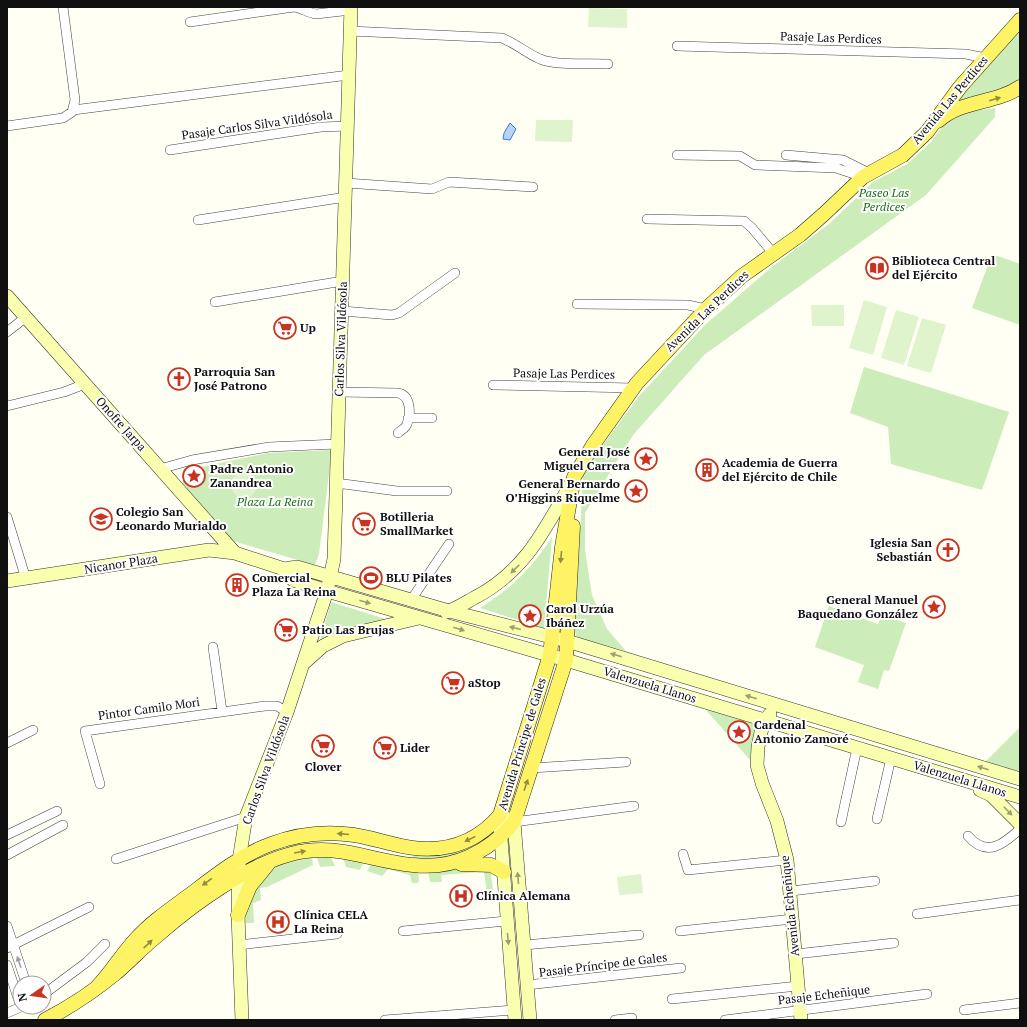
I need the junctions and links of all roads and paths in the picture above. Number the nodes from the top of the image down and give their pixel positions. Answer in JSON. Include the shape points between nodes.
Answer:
{"nodes":[{"id":1,"x":63,"y":7,"type":"edge"},
{"id":2,"x":351,"y":8,"type":"edge"},
{"id":3,"x":1020,"y":20,"type":"edge"},
{"id":4,"x":190,"y":22,"type":"dead end"},
{"id":5,"x":350,"y":31,"type":"junction"},
{"id":6,"x":677,"y":46,"type":"dead end"},
{"id":7,"x":984,"y":58,"type":"junction"},
{"id":8,"x":608,"y":64,"type":"dead end"},
{"id":9,"x":349,"y":75,"type":"junction"},
{"id":10,"x":960,"y":87,"type":"junction"},
{"id":11,"x":1020,"y":87,"type":"edge"},
{"id":12,"x":967,"y":106,"type":"junction"},
{"id":13,"x":72,"y":111,"type":"junction"},
{"id":14,"x":7,"y":126,"type":"edge"},
{"id":15,"x":348,"y":126,"type":"junction"},
{"id":16,"x":927,"y":132,"type":"junction"},
{"id":17,"x":170,"y":150,"type":"dead end"},
{"id":18,"x":676,"y":155,"type":"dead end"},
{"id":19,"x":786,"y":155,"type":"dead end"},
{"id":20,"x":866,"y":175,"type":"junction"},
{"id":21,"x":346,"y":183,"type":"junction"},
{"id":22,"x":533,"y":187,"type":"dead end"},
{"id":23,"x":346,"y":197,"type":"junction"},
{"id":24,"x":647,"y":219,"type":"dead end"},
{"id":25,"x":198,"y":220,"type":"dead end"},
{"id":26,"x":773,"y":253,"type":"junction"},
{"id":27,"x":455,"y":273,"type":"dead end"},
{"id":28,"x":343,"y":281,"type":"junction"},
{"id":29,"x":7,"y":296,"type":"edge"},
{"id":30,"x":215,"y":302,"type":"dead end"},
{"id":31,"x":577,"y":304,"type":"dead end"},
{"id":32,"x":706,"y":309,"type":"junction"},
{"id":33,"x":342,"y":311,"type":"junction"},
{"id":34,"x":26,"y":317,"type":"junction"},
{"id":35,"x":7,"y":332,"type":"edge"},
{"id":36,"x":85,"y":384,"type":"junction"},
{"id":37,"x":493,"y":385,"type":"dead end"},
{"id":38,"x":633,"y":388,"type":"junction"},
{"id":39,"x":339,"y":392,"type":"junction"},
{"id":40,"x":7,"y":406,"type":"edge"},
{"id":41,"x":408,"y":418,"type":"junction"},
{"id":42,"x":432,"y":418,"type":"dead end"},
{"id":43,"x":398,"y":433,"type":"dead end"},
{"id":44,"x":337,"y":444,"type":"junction"},
{"id":45,"x":160,"y":469,"type":"junction"},
{"id":46,"x":574,"y":477,"type":"junction"},
{"id":47,"x":336,"y":483,"type":"junction"},
{"id":48,"x":447,"y":491,"type":"dead end"},
{"id":49,"x":7,"y":517,"type":"edge"},
{"id":50,"x":449,"y":544,"type":"dead end"},
{"id":51,"x":236,"y":553,"type":"junction"},
{"id":52,"x":284,"y":569,"type":"junction"},
{"id":53,"x":331,"y":577,"type":"junction"},
{"id":54,"x":26,"y":578,"type":"junction"},
{"id":55,"x":7,"y":581,"type":"edge"},
{"id":56,"x":327,"y":591,"type":"junction"},
{"id":57,"x":411,"y":600,"type":"junction"},
{"id":58,"x":449,"y":611,"type":"junction"},
{"id":59,"x":422,"y":617,"type":"junction"},
{"id":60,"x":552,"y":637,"type":"junction"},
{"id":61,"x":567,"y":641,"type":"junction"},
{"id":62,"x":213,"y":647,"type":"dead end"},
{"id":63,"x":550,"y":655,"type":"junction"},
{"id":64,"x":566,"y":660,"type":"junction"},
{"id":65,"x":302,"y":666,"type":"junction"},
{"id":66,"x":778,"y":706,"type":"junction"},
{"id":67,"x":222,"y":711,"type":"junction"},
{"id":68,"x":286,"y":712,"type":"junction"},
{"id":69,"x":765,"y":720,"type":"junction"},
{"id":70,"x":33,"y":730,"type":"dead end"},
{"id":71,"x":7,"y":743,"type":"edge"},
{"id":72,"x":857,"y":748,"type":"junction"},
{"id":73,"x":891,"y":758,"type":"junction"},
{"id":74,"x":626,"y":762,"type":"dead end"},
{"id":75,"x":532,"y":768,"type":"junction"},
{"id":76,"x":951,"y":776,"type":"junction"},
{"id":77,"x":1020,"y":779,"type":"edge"},
{"id":78,"x":100,"y":784,"type":"dead end"},
{"id":79,"x":1020,"y":797,"type":"edge"},
{"id":80,"x":634,"y":806,"type":"dead end"},
{"id":81,"x":57,"y":811,"type":"dead end"},
{"id":82,"x":500,"y":815,"type":"junction"},
{"id":83,"x":246,"y":817,"type":"junction"},
{"id":84,"x":877,"y":819,"type":"dead end"},
{"id":85,"x":514,"y":822,"type":"junction"},
{"id":86,"x":840,"y":822,"type":"dead end"},
{"id":87,"x":1020,"y":824,"type":"edge"},
{"id":88,"x":63,"y":825,"type":"dead end"},
{"id":89,"x":1020,"y":829,"type":"edge"},
{"id":90,"x":7,"y":835,"type":"edge"},
{"id":91,"x":501,"y":836,"type":"junction"},
{"id":92,"x":968,"y":836,"type":"dead end"},
{"id":93,"x":683,"y":854,"type":"dead end"},
{"id":94,"x":7,"y":855,"type":"edge"},
{"id":95,"x":116,"y":859,"type":"dead end"},
{"id":96,"x":239,"y":860,"type":"junction"},
{"id":97,"x":272,"y":860,"type":"junction"},
{"id":98,"x":787,"y":860,"type":"junction"},
{"id":99,"x":442,"y":864,"type":"junction"},
{"id":100,"x":504,"y":872,"type":"junction"},
{"id":101,"x":238,"y":876,"type":"junction"},
{"id":102,"x":875,"y":881,"type":"dead end"},
{"id":103,"x":790,"y":892,"type":"junction"},
{"id":104,"x":1020,"y":900,"type":"edge"},
{"id":105,"x":89,"y":907,"type":"dead end"},
{"id":106,"x":917,"y":914,"type":"dead end"},
{"id":107,"x":238,"y":915,"type":"junction"},
{"id":108,"x":793,"y":919,"type":"junction"},
{"id":109,"x":506,"y":921,"type":"junction"},
{"id":110,"x":7,"y":926,"type":"edge"},
{"id":111,"x":403,"y":931,"type":"dead end"},
{"id":112,"x":680,"y":931,"type":"dead end"},
{"id":113,"x":337,"y":934,"type":"dead end"},
{"id":114,"x":639,"y":935,"type":"dead end"},
{"id":115,"x":894,"y":943,"type":"dead end"},
{"id":116,"x":105,"y":944,"type":"dead end"},
{"id":117,"x":239,"y":945,"type":"junction"},
{"id":118,"x":524,"y":945,"type":"junction"},
{"id":119,"x":10,"y":947,"type":"edge"},
{"id":120,"x":796,"y":954,"type":"junction"},
{"id":121,"x":7,"y":965,"type":"edge"},
{"id":122,"x":681,"y":968,"type":"dead end"},
{"id":123,"x":22,"y":975,"type":"edge"},
{"id":124,"x":12,"y":980,"type":"edge"},
{"id":125,"x":527,"y":985,"type":"junction"},
{"id":126,"x":798,"y":986,"type":"junction"},
{"id":127,"x":97,"y":987,"type":"junction"},
{"id":128,"x":52,"y":988,"type":"edge"},
{"id":129,"x":927,"y":994,"type":"dead end"},
{"id":130,"x":672,"y":1000,"type":"dead end"},
{"id":131,"x":1020,"y":1003,"type":"edge"},
{"id":132,"x":964,"y":1010,"type":"dead end"},
{"id":133,"x":514,"y":1015,"type":"edge"},
{"id":134,"x":801,"y":1015,"type":"edge"},
{"id":135,"x":632,"y":1018,"type":"dead end"},
{"id":136,"x":45,"y":1020,"type":"edge"},
{"id":137,"x":242,"y":1020,"type":"edge"},
{"id":138,"x":385,"y":1020,"type":"edge"},
{"id":139,"x":530,"y":1020,"type":"edge"},
{"id":140,"x":616,"y":1020,"type":"edge"},
{"id":141,"x":725,"y":1020,"type":"edge"}],
"edges":[{"from":1,"to":13,"type":"street","via":[[75,100]]},
{"from":2,"to":4,"type":"street","via":[[310,14],[302,8],[294,7]]},
{"from":2,"to":5,"type":"street","name":"Carlos Silva Vildósola"},
{"from":3,"to":7,"type":"main road","name":"Avenida Las Perdices"},
{"from":5,"to":8,"type":"street","via":[[502,38],[540,58]]},
{"from":5,"to":9,"type":"street","name":"Carlos Silva Vildósola"},
{"from":6,"to":7,"type":"street","name":"Pasaje Las Perdices","via":[[966,54]]},
{"from":7,"to":10,"type":"main road","name":"Avenida Las Perdices"},
{"from":9,"to":13,"type":"street"},
{"from":9,"to":15,"type":"street","name":"Carlos Silva Vildósola"},
{"from":10,"to":12,"type":"main road","via":[[961,104]]},
{"from":10,"to":16,"type":"main road","name":"Avenida Las Perdices"},
{"from":12,"to":11,"type":"main road","one_way":true,"via":[[1003,97]]},
{"from":12,"to":16,"type":"main road","via":[[947,113]]},
{"from":13,"to":14,"type":"street","via":[[63,118]]},
{"from":15,"to":17,"type":"street","name":"Pasaje Carlos Silva Vildósola","via":[[321,127]]},
{"from":15,"to":21,"type":"street","name":"Carlos Silva Vildósola"},
{"from":16,"to":20,"type":"main road","name":"Avenida Las Perdices","via":[[903,155]]},
{"from":18,"to":20,"type":"street","via":[[740,156],[755,165],[836,168]]},
{"from":19,"to":20,"type":"street","via":[[843,160]]},
{"from":20,"to":26,"type":"main road","name":"Avenida Las Perdices","via":[[800,235]]},
{"from":21,"to":22,"type":"street","via":[[432,189],[449,182]]},
{"from":21,"to":23,"type":"street","name":"Carlos Silva Vildósola"},
{"from":23,"to":25,"type":"street"},
{"from":23,"to":28,"type":"street","name":"Carlos Silva Vildósola"},
{"from":24,"to":26,"type":"street","via":[[744,221]]},
{"from":26,"to":32,"type":"main road","name":"Avenida Las Perdices","via":[[742,276]]},
{"from":27,"to":33,"type":"street","via":[[399,313],[392,315]]},
{"from":28,"to":30,"type":"street"},
{"from":28,"to":33,"type":"street","name":"Carlos Silva Vildósola"},
{"from":29,"to":34,"type":"street","name":"Onofre Jarpa"},
{"from":31,"to":32,"type":"street","via":[[688,305]]},
{"from":32,"to":38,"type":"main road","name":"Avenida Las Perdices","via":[[668,347]]},
{"from":33,"to":39,"type":"street","name":"Carlos Silva Vildósola"},
{"from":34,"to":35,"type":"street"},
{"from":34,"to":36,"type":"street","name":"Onofre Jarpa"},
{"from":36,"to":40,"type":"street"},
{"from":36,"to":45,"type":"street","name":"Onofre Jarpa"},
{"from":37,"to":38,"type":"street","name":"Pasaje Las Perdices"},
{"from":38,"to":46,"type":"main road","name":"Avenida Las Perdices"},
{"from":39,"to":41,"type":"street","via":[[402,393],[408,400]]},
{"from":39,"to":44,"type":"street","name":"Carlos Silva Vildósola"},
{"from":41,"to":42,"type":"street"},
{"from":41,"to":43,"type":"street","via":[[406,426]]},
{"from":44,"to":45,"type":"street","via":[[269,447],[192,460]]},
{"from":44,"to":47,"type":"street","name":"Carlos Silva Vildósola"},
{"from":45,"to":51,"type":"street","name":"Onofre Jarpa"},
{"from":46,"to":58,"type":"street","name":"Avenida Las Perdices","one_way":true,"via":[[537,543],[515,570],[496,586]]},
{"from":46,"to":60,"type":"main road","name":"Avenida Príncipe de Gales","one_way":true,"via":[[562,547]]},
{"from":46,"to":61,"type":"main road","name":"Avenida Príncipe de Gales"},
{"from":47,"to":48,"type":"street","via":[[397,491]]},
{"from":47,"to":53,"type":"street","name":"Carlos Silva Vildósola","via":[[334,559]]},
{"from":49,"to":54,"type":"street"},
{"from":50,"to":57,"type":"street"},
{"from":51,"to":52,"type":"street","name":"Valenzuela Llanos"},
{"from":51,"to":54,"type":"street","name":"Nicanor Plaza","via":[[209,550]]},
{"from":52,"to":53,"type":"street","name":"Valenzuela Llanos","via":[[297,567]]},
{"from":52,"to":56,"type":"street","name":"Valenzuela Llanos","via":[[293,580]]},
{"from":53,"to":56,"type":"street","name":"Carlos Silva Vildósola"},
{"from":53,"to":57,"type":"street","name":"Valenzuela Llanos"},
{"from":54,"to":55,"type":"street","name":"Nicanor Plaza"},
{"from":56,"to":59,"type":"street","name":"Valenzuela Llanos","one_way":true},
{"from":56,"to":65,"type":"street","name":"Carlos Silva Vildósola"},
{"from":57,"to":58,"type":"street","name":"Valenzuela Llanos"},
{"from":58,"to":59,"type":"street","name":"Avenida Las Perdices"},
{"from":60,"to":58,"type":"street","name":"Valenzuela Llanos","one_way":true},
{"from":59,"to":63,"type":"street","name":"Valenzuela Llanos","one_way":true},
{"from":59,"to":65,"type":"street","name":"Carlos Silva Vildósola","via":[[343,636],[323,646]]},
{"from":60,"to":61,"type":"street","name":"Valenzuela Llanos"},
{"from":60,"to":63,"type":"main road","name":"Avenida Príncipe de Gales"},
{"from":61,"to":64,"type":"main road","name":"Avenida Príncipe de Gales"},
{"from":66,"to":61,"type":"street","name":"Valenzuela Llanos","one_way":true},
{"from":62,"to":67,"type":"street"},
{"from":63,"to":64,"type":"street","name":"Valenzuela Llanos"},
{"from":63,"to":82,"type":"main road","name":"Avenida Príncipe de Gales"},
{"from":64,"to":69,"type":"street","name":"Valenzuela Llanos"},
{"from":64,"to":75,"type":"main road","name":"Avenida Príncipe de Gales"},
{"from":65,"to":68,"type":"street","name":"Carlos Silva Vildósola"},
{"from":66,"to":69,"type":"street","name":"Avenida Echeñique"},
{"from":77,"to":66,"type":"street","name":"Valenzuela Llanos","one_way":true},
{"from":67,"to":68,"type":"street","name":"Pintor Camilo Mori","via":[[277,706]]},
{"from":67,"to":78,"type":"street","name":"Pintor Camilo Mori","via":[[85,731]]},
{"from":68,"to":83,"type":"street","name":"Carlos Silva Vildósola"},
{"from":69,"to":72,"type":"street","name":"Valenzuela Llanos"},
{"from":69,"to":98,"type":"street","name":"Avenida Echeñique","via":[[758,747],[757,766],[777,821]]},
{"from":70,"to":71,"type":"street"},
{"from":72,"to":73,"type":"street","name":"Valenzuela Llanos"},
{"from":72,"to":86,"type":"street"},
{"from":73,"to":76,"type":"street","name":"Valenzuela Llanos"},
{"from":73,"to":84,"type":"street"},
{"from":74,"to":75,"type":"street"},
{"from":85,"to":75,"type":"main road","name":"Avenida Príncipe de Gales","one_way":true},
{"from":76,"to":79,"type":"street","name":"Valenzuela Llanos"},
{"from":76,"to":87,"type":"street","one_way":true,"via":[[991,795]]},
{"from":80,"to":85,"type":"street"},
{"from":81,"to":90,"type":"street"},
{"from":82,"to":85,"type":"street"},
{"from":82,"to":91,"type":"street","name":"Avenida Príncipe de Gales"},
{"from":82,"to":96,"type":"main road","one_way":true,"via":[[474,838],[449,846],[417,849],[355,835],[321,833],[277,842],[253,851]]},
{"from":83,"to":95,"type":"street"},
{"from":83,"to":96,"type":"street","name":"Carlos Silva Vildósola"},
{"from":85,"to":91,"type":"main road"},
{"from":118,"to":85,"type":"street","name":"Avenida Príncipe de Gales","one_way":true},
{"from":88,"to":94,"type":"street"},
{"from":89,"to":92,"type":"street","via":[[1005,844],[994,847],[979,845]]},
{"from":91,"to":99,"type":"main road","via":[[479,853]]},
{"from":91,"to":100,"type":"street","name":"Avenida Príncipe de Gales"},
{"from":93,"to":98,"type":"street","via":[[688,870]]},
{"from":96,"to":101,"type":"street","name":"Carlos Silva Vildósola"},
{"from":96,"to":127,"type":"main road","one_way":true,"via":[[146,928]]},
{"from":97,"to":99,"type":"main road","one_way":true,"via":[[302,851],[326,850],[352,852],[413,865]]},
{"from":97,"to":101,"type":"main road"},
{"from":97,"to":107,"type":"main road","via":[[259,872],[250,886]]},
{"from":98,"to":103,"type":"street","name":"Avenida Echeñique"},
{"from":99,"to":100,"type":"main road","via":[[483,863]]},
{"from":100,"to":109,"type":"street","name":"Avenida Príncipe de Gales"},
{"from":101,"to":107,"type":"street","name":"Carlos Silva Vildósola"},
{"from":127,"to":101,"type":"main road","one_way":true,"via":[[167,927]]},
{"from":102,"to":103,"type":"street"},
{"from":103,"to":108,"type":"street","name":"Avenida Echeñique"},
{"from":104,"to":106,"type":"street"},
{"from":105,"to":119,"type":"street"},
{"from":107,"to":117,"type":"street","name":"Carlos Silva Vildósola"},
{"from":108,"to":112,"type":"street"},
{"from":108,"to":120,"type":"street","name":"Avenida Echeñique"},
{"from":109,"to":111,"type":"street"},
{"from":109,"to":133,"type":"street","name":"Avenida Príncipe de Gales","one_way":true},
{"from":110,"to":119,"type":"street"},
{"from":113,"to":117,"type":"street"},
{"from":114,"to":118,"type":"street"},
{"from":115,"to":120,"type":"street"},
{"from":116,"to":128,"type":"street","via":[[87,962]]},
{"from":117,"to":137,"type":"street","name":"Carlos Silva Vildósola"},
{"from":118,"to":125,"type":"street","name":"Avenida Príncipe de Gales"},
{"from":123,"to":119,"type":"street","one_way":true},
{"from":120,"to":126,"type":"street","name":"Avenida Echeñique"},
{"from":121,"to":124,"type":"street"},
{"from":122,"to":125,"type":"street","name":"Pasaje Príncipe de Gales"},
{"from":125,"to":139,"type":"street","name":"Avenida Príncipe de Gales"},
{"from":126,"to":130,"type":"street","name":"Pasaje Echeñique"},
{"from":126,"to":134,"type":"street","name":"Avenida Echeñique"},
{"from":127,"to":136,"type":"main road"},
{"from":129,"to":134,"type":"street","name":"Pasaje Echeñique"},
{"from":131,"to":132,"type":"street"},
{"from":133,"to":138,"type":"street"},
{"from":134,"to":141,"type":"street","name":"Pasaje Echeñique"},
{"from":135,"to":140,"type":"street"}]}
